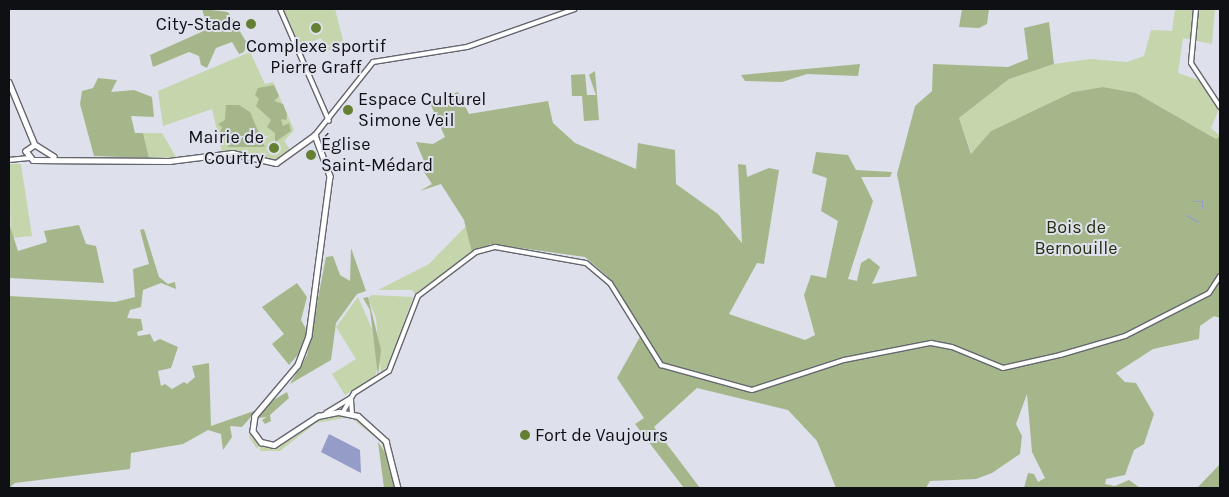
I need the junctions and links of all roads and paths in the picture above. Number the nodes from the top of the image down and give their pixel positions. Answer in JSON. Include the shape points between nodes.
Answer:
{"nodes":[{"id":1,"x":280,"y":9,"type":"edge"},
{"id":2,"x":575,"y":9,"type":"edge"},
{"id":3,"x":1196,"y":9,"type":"edge"},
{"id":4,"x":9,"y":82,"type":"edge"},
{"id":5,"x":1220,"y":107,"type":"edge"},
{"id":6,"x":329,"y":121,"type":"junction"},
{"id":7,"x":27,"y":134,"type":"junction"},
{"id":8,"x":316,"y":135,"type":"junction"},
{"id":9,"x":311,"y":139,"type":"junction"},
{"id":10,"x":35,"y":145,"type":"junction"},
{"id":11,"x":27,"y":149,"type":"junction"},
{"id":12,"x":319,"y":149,"type":"junction"},
{"id":13,"x":41,"y":150,"type":"junction"},
{"id":14,"x":39,"y":157,"type":"junction"},
{"id":15,"x":54,"y":157,"type":"junction"},
{"id":16,"x":29,"y":158,"type":"junction"},
{"id":17,"x":14,"y":159,"type":"junction"},
{"id":18,"x":9,"y":160,"type":"edge"},
{"id":19,"x":1220,"y":276,"type":"edge"},
{"id":20,"x":351,"y":398,"type":"junction"},
{"id":21,"x":348,"y":404,"type":"junction"},
{"id":22,"x":342,"y":412,"type":"junction"},
{"id":23,"x":326,"y":413,"type":"junction"},
{"id":24,"x":351,"y":414,"type":"junction"},
{"id":25,"x":398,"y":488,"type":"edge"}],
"edges":[{"from":1,"to":6,"type":"street"},
{"from":2,"to":6,"type":"street","via":[[467,47],[373,62]]},
{"from":3,"to":5,"type":"street","via":[[1191,63]]},
{"from":4,"to":7,"type":"main road"},
{"from":6,"to":8,"type":"street"},
{"from":7,"to":10,"type":"main road"},
{"from":7,"to":11,"type":"main road"},
{"from":8,"to":9,"type":"main road"},
{"from":8,"to":12,"type":"main road"},
{"from":9,"to":12,"type":"main road"},
{"from":9,"to":15,"type":"main road","via":[[276,163],[232,153],[169,161]]},
{"from":10,"to":11,"type":"main road"},
{"from":10,"to":13,"type":"main road"},
{"from":11,"to":16,"type":"main road"},
{"from":11,"to":17,"type":"street"},
{"from":12,"to":23,"type":"main road","via":[[330,177],[309,336],[290,376],[255,416],[252,429],[258,440],[280,444]]},
{"from":13,"to":14,"type":"main road"},
{"from":13,"to":15,"type":"main road"},
{"from":14,"to":15,"type":"main road"},
{"from":14,"to":16,"type":"main road"},
{"from":16,"to":17,"type":"street"},
{"from":17,"to":18,"type":"street"},
{"from":19,"to":20,"type":"street","via":[[1209,293],[1112,341],[1019,365],[995,366],[952,347],[931,343],[844,360],[761,389],[696,377],[661,365],[610,283],[586,263],[495,247],[476,252],[418,296],[389,371]]},
{"from":20,"to":21,"type":"street"},
{"from":20,"to":23,"type":"street"},
{"from":20,"to":24,"type":"street"},
{"from":21,"to":22,"type":"street"},
{"from":21,"to":24,"type":"street"},
{"from":22,"to":23,"type":"main road"},
{"from":22,"to":24,"type":"main road"},
{"from":24,"to":25,"type":"main road","via":[[371,423],[384,437]]}]}
